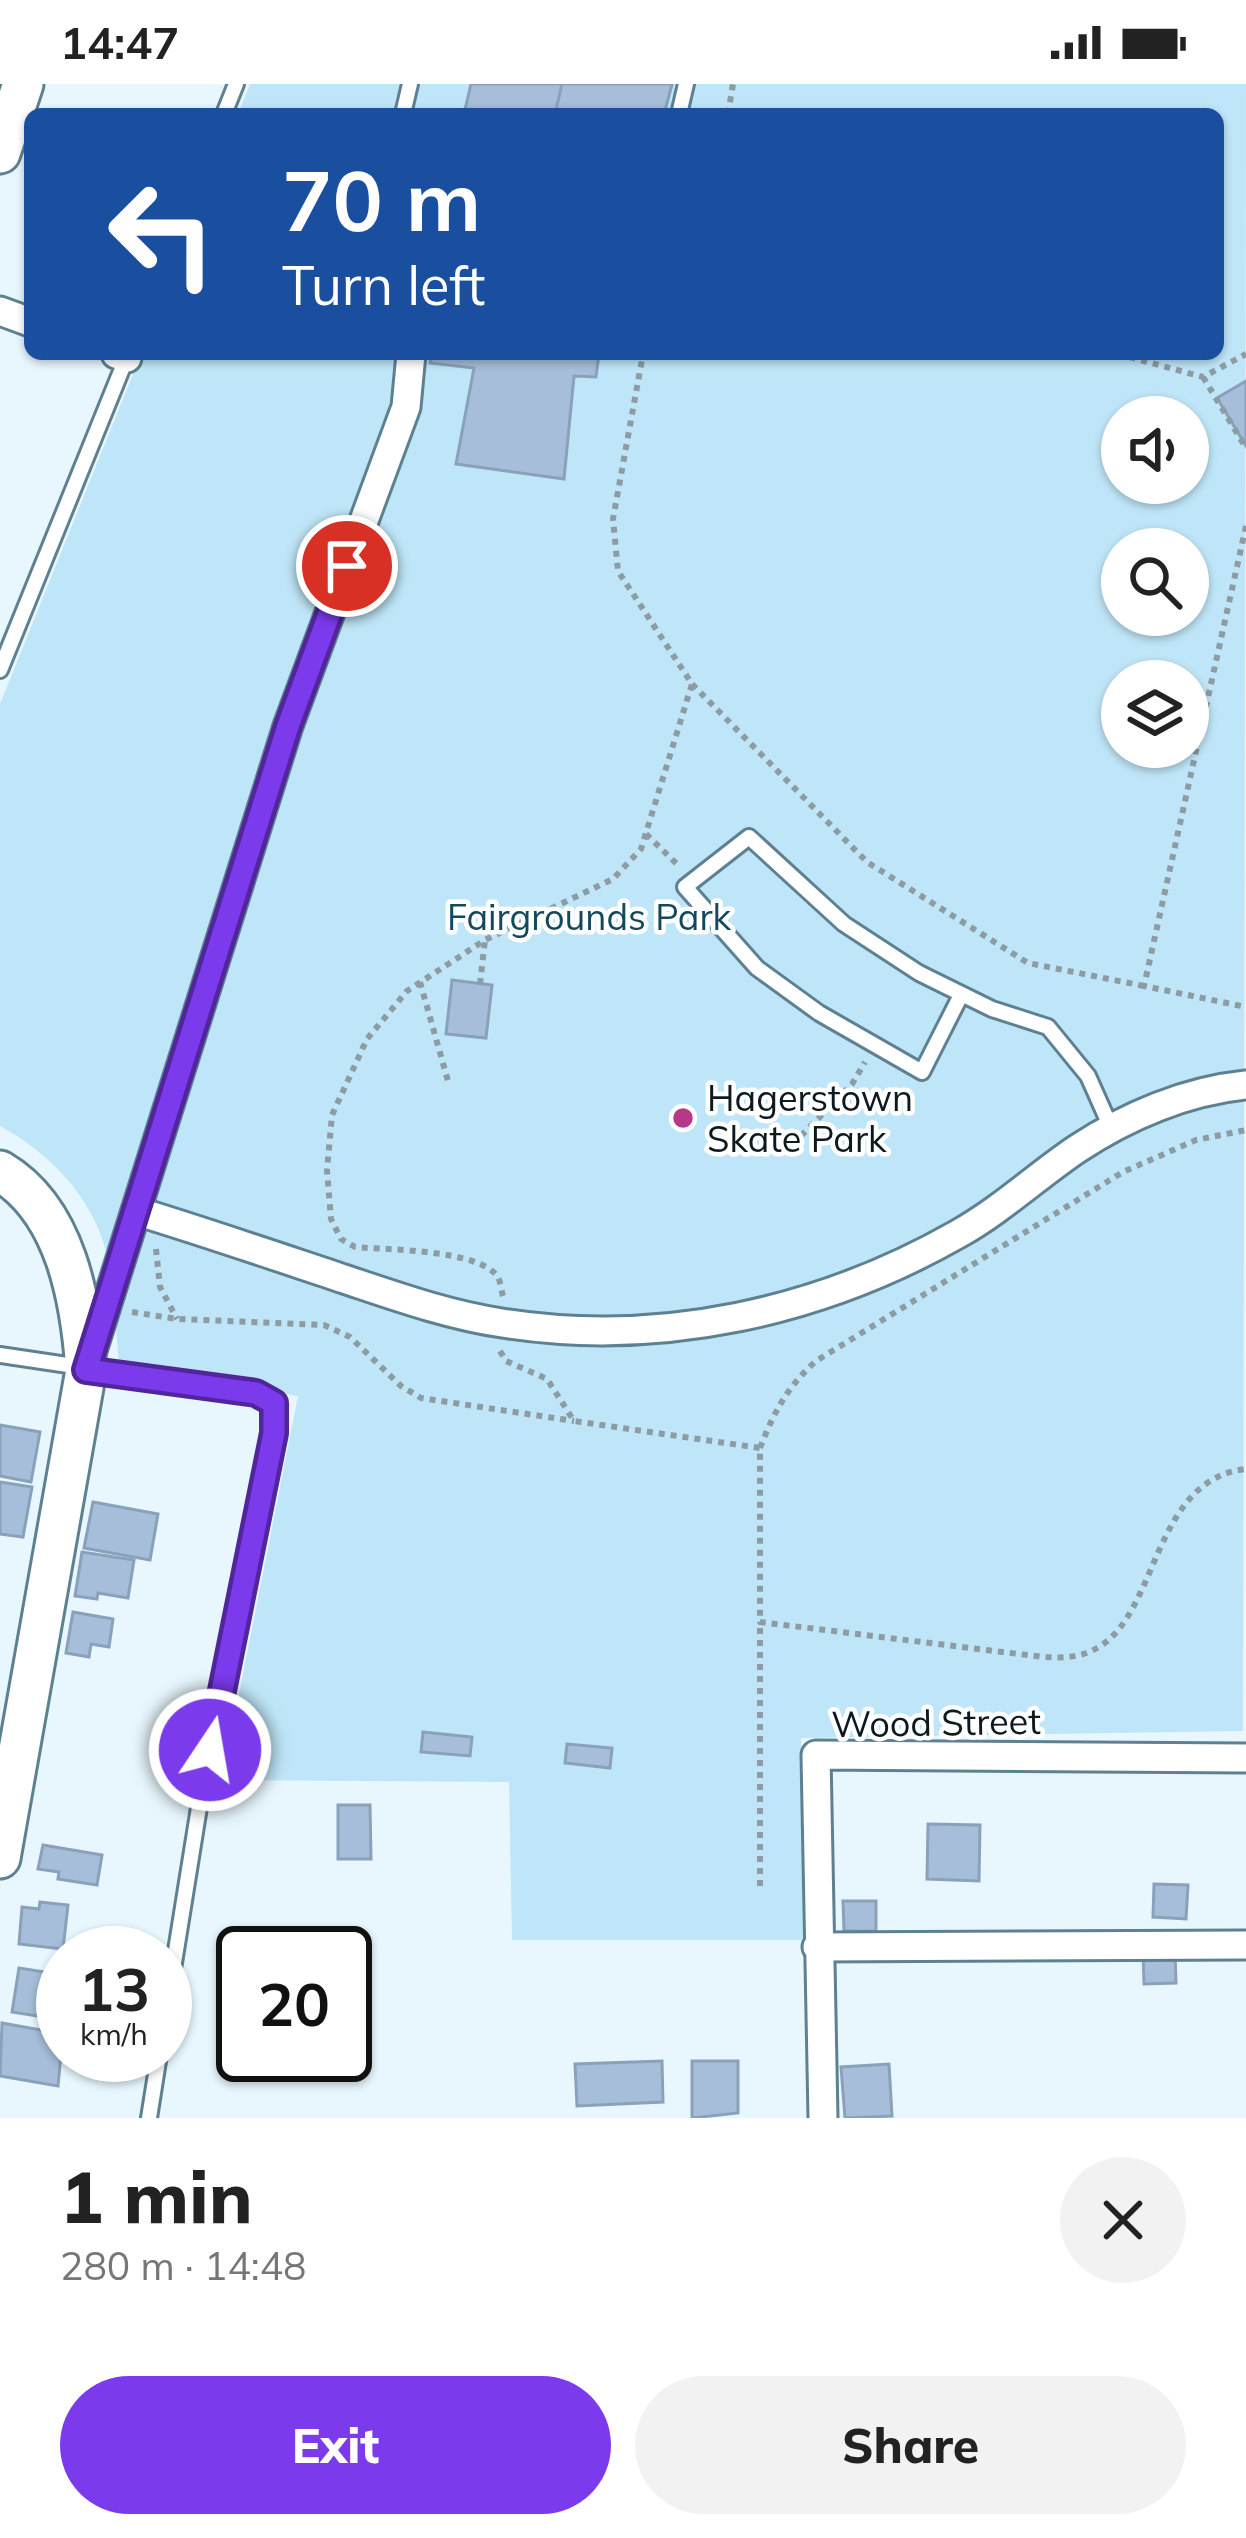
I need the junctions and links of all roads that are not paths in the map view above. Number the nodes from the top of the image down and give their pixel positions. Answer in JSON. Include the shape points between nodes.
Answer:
{"nodes":[{"id":1,"x":23,"y":84,"type":"edge"},
{"id":2,"x":0,"y":152,"type":"edge"},
{"id":3,"x":122,"y":360,"type":"edge"},
{"id":4,"x":410,"y":360,"type":"edge"},
{"id":5,"x":0,"y":670,"type":"edge"},
{"id":6,"x":961,"y":995,"type":"junction"},
{"id":7,"x":1246,"y":1085,"type":"edge"},
{"id":8,"x":1112,"y":1130,"type":"junction"},
{"id":9,"x":0,"y":1171,"type":"edge"},
{"id":10,"x":146,"y":1215,"type":"junction"},
{"id":11,"x":0,"y":1355,"type":"edge"},
{"id":12,"x":86,"y":1370,"type":"junction"},
{"id":13,"x":1246,"y":1757,"type":"edge"},
{"id":14,"x":0,"y":1858,"type":"edge"},
{"id":15,"x":180,"y":1926,"type":"edge"},
{"id":16,"x":1246,"y":1945,"type":"edge"},
{"id":17,"x":817,"y":1947,"type":"junction"},
{"id":18,"x":155,"y":2082,"type":"edge"},
{"id":19,"x":149,"y":2118,"type":"edge"},
{"id":20,"x":823,"y":2118,"type":"edge"}],
"edges":[{"from":1,"to":2,"type":"street"},
{"from":3,"to":5,"type":"lane"},
{"from":4,"to":10,"type":"street","via":[[406,407],[288,726]]},
{"from":6,"to":6,"type":"lane","via":[[844,924],[748,837],[685,887],[758,968],[922,1072]]},
{"from":6,"to":8,"type":"lane","via":[[1048,1027],[1088,1076]]},
{"from":7,"to":8,"type":"street","via":[[1170,1102]]},
{"from":8,"to":10,"type":"street","via":[[900,1265],[765,1312],[639,1330],[500,1323],[418,1304]]},
{"from":9,"to":12,"type":"street","via":[[59,1238],[82,1313]]},
{"from":10,"to":12,"type":"street"},
{"from":11,"to":12,"type":"lane"},
{"from":12,"to":14,"type":"street"},
{"from":12,"to":15,"type":"lane","via":[[256,1393],[277,1412]]},
{"from":13,"to":17,"type":"street","name":"Wood Street","via":[[816,1755]]},
{"from":16,"to":17,"type":"street"},
{"from":17,"to":20,"type":"street","name":"Wood Street"},
{"from":18,"to":19,"type":"lane"}]}
